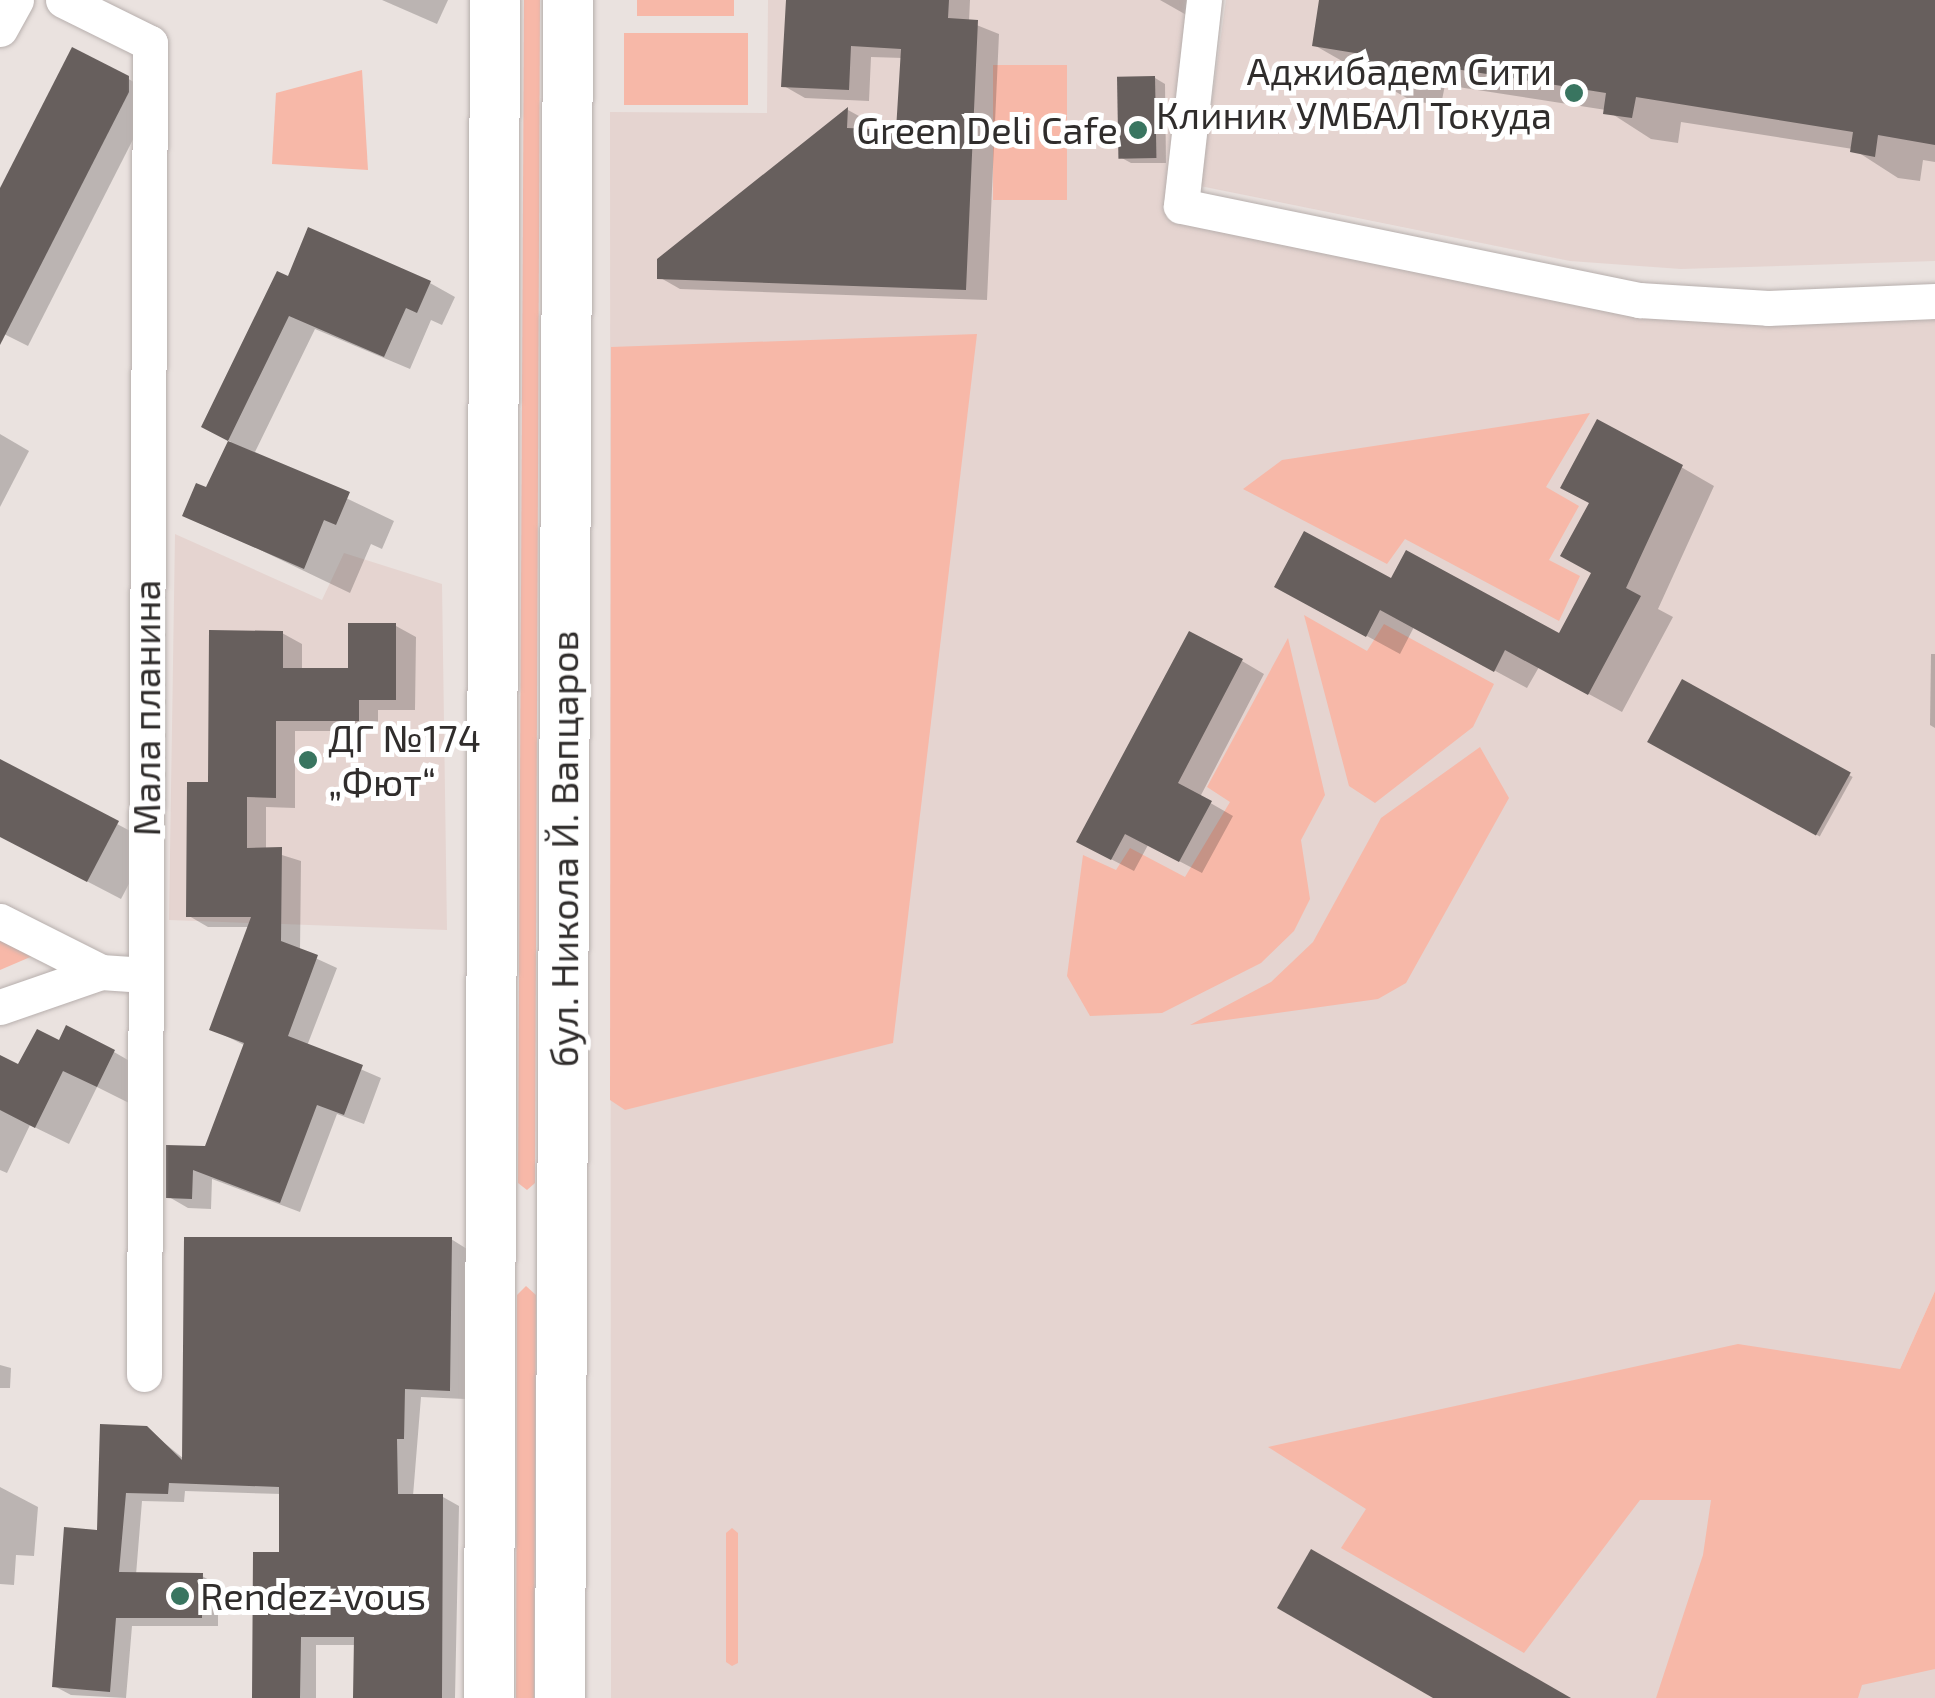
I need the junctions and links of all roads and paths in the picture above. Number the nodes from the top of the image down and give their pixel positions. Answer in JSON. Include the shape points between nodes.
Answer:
{"nodes":[{"id":1,"x":16,"y":0,"type":"edge"},
{"id":2,"x":63,"y":0,"type":"edge"},
{"id":3,"x":495,"y":0,"type":"edge"},
{"id":4,"x":568,"y":0,"type":"edge"},
{"id":5,"x":1204,"y":0,"type":"edge"},
{"id":6,"x":0,"y":30,"type":"edge"},
{"id":7,"x":1935,"y":300,"type":"edge"},
{"id":8,"x":0,"y":921,"type":"edge"},
{"id":9,"x":101,"y":972,"type":"junction"},
{"id":10,"x":144,"y":975,"type":"junction"},
{"id":11,"x":0,"y":1007,"type":"edge"},
{"id":12,"x":563,"y":1235,"type":"junction"},
{"id":13,"x":492,"y":1236,"type":"junction"},
{"id":14,"x":144,"y":1374,"type":"dead end"},
{"id":15,"x":489,"y":1698,"type":"edge"},
{"id":16,"x":560,"y":1698,"type":"edge"}],
"edges":[{"from":1,"to":6,"type":"street"},
{"from":2,"to":10,"type":"street","name":"Мала планина","via":[[150,43]]},
{"from":3,"to":13,"type":"main road","name":"бул. Никола Й. Вапцаров"},
{"from":4,"to":12,"type":"main road","name":"бул. Никола Й. Вапцаров"},
{"from":5,"to":7,"type":"street","via":[[1181,206],[1639,300],[1768,308]]},
{"from":8,"to":9,"type":"street"},
{"from":9,"to":10,"type":"street"},
{"from":9,"to":11,"type":"street"},
{"from":10,"to":14,"type":"street","name":"Мала планина"},
{"from":12,"to":13,"type":"main road"},
{"from":12,"to":16,"type":"main road","name":"бул. Никола Й. Вапцаров"},
{"from":13,"to":15,"type":"main road","name":"бул. Никола Й. Вапцаров"}]}
